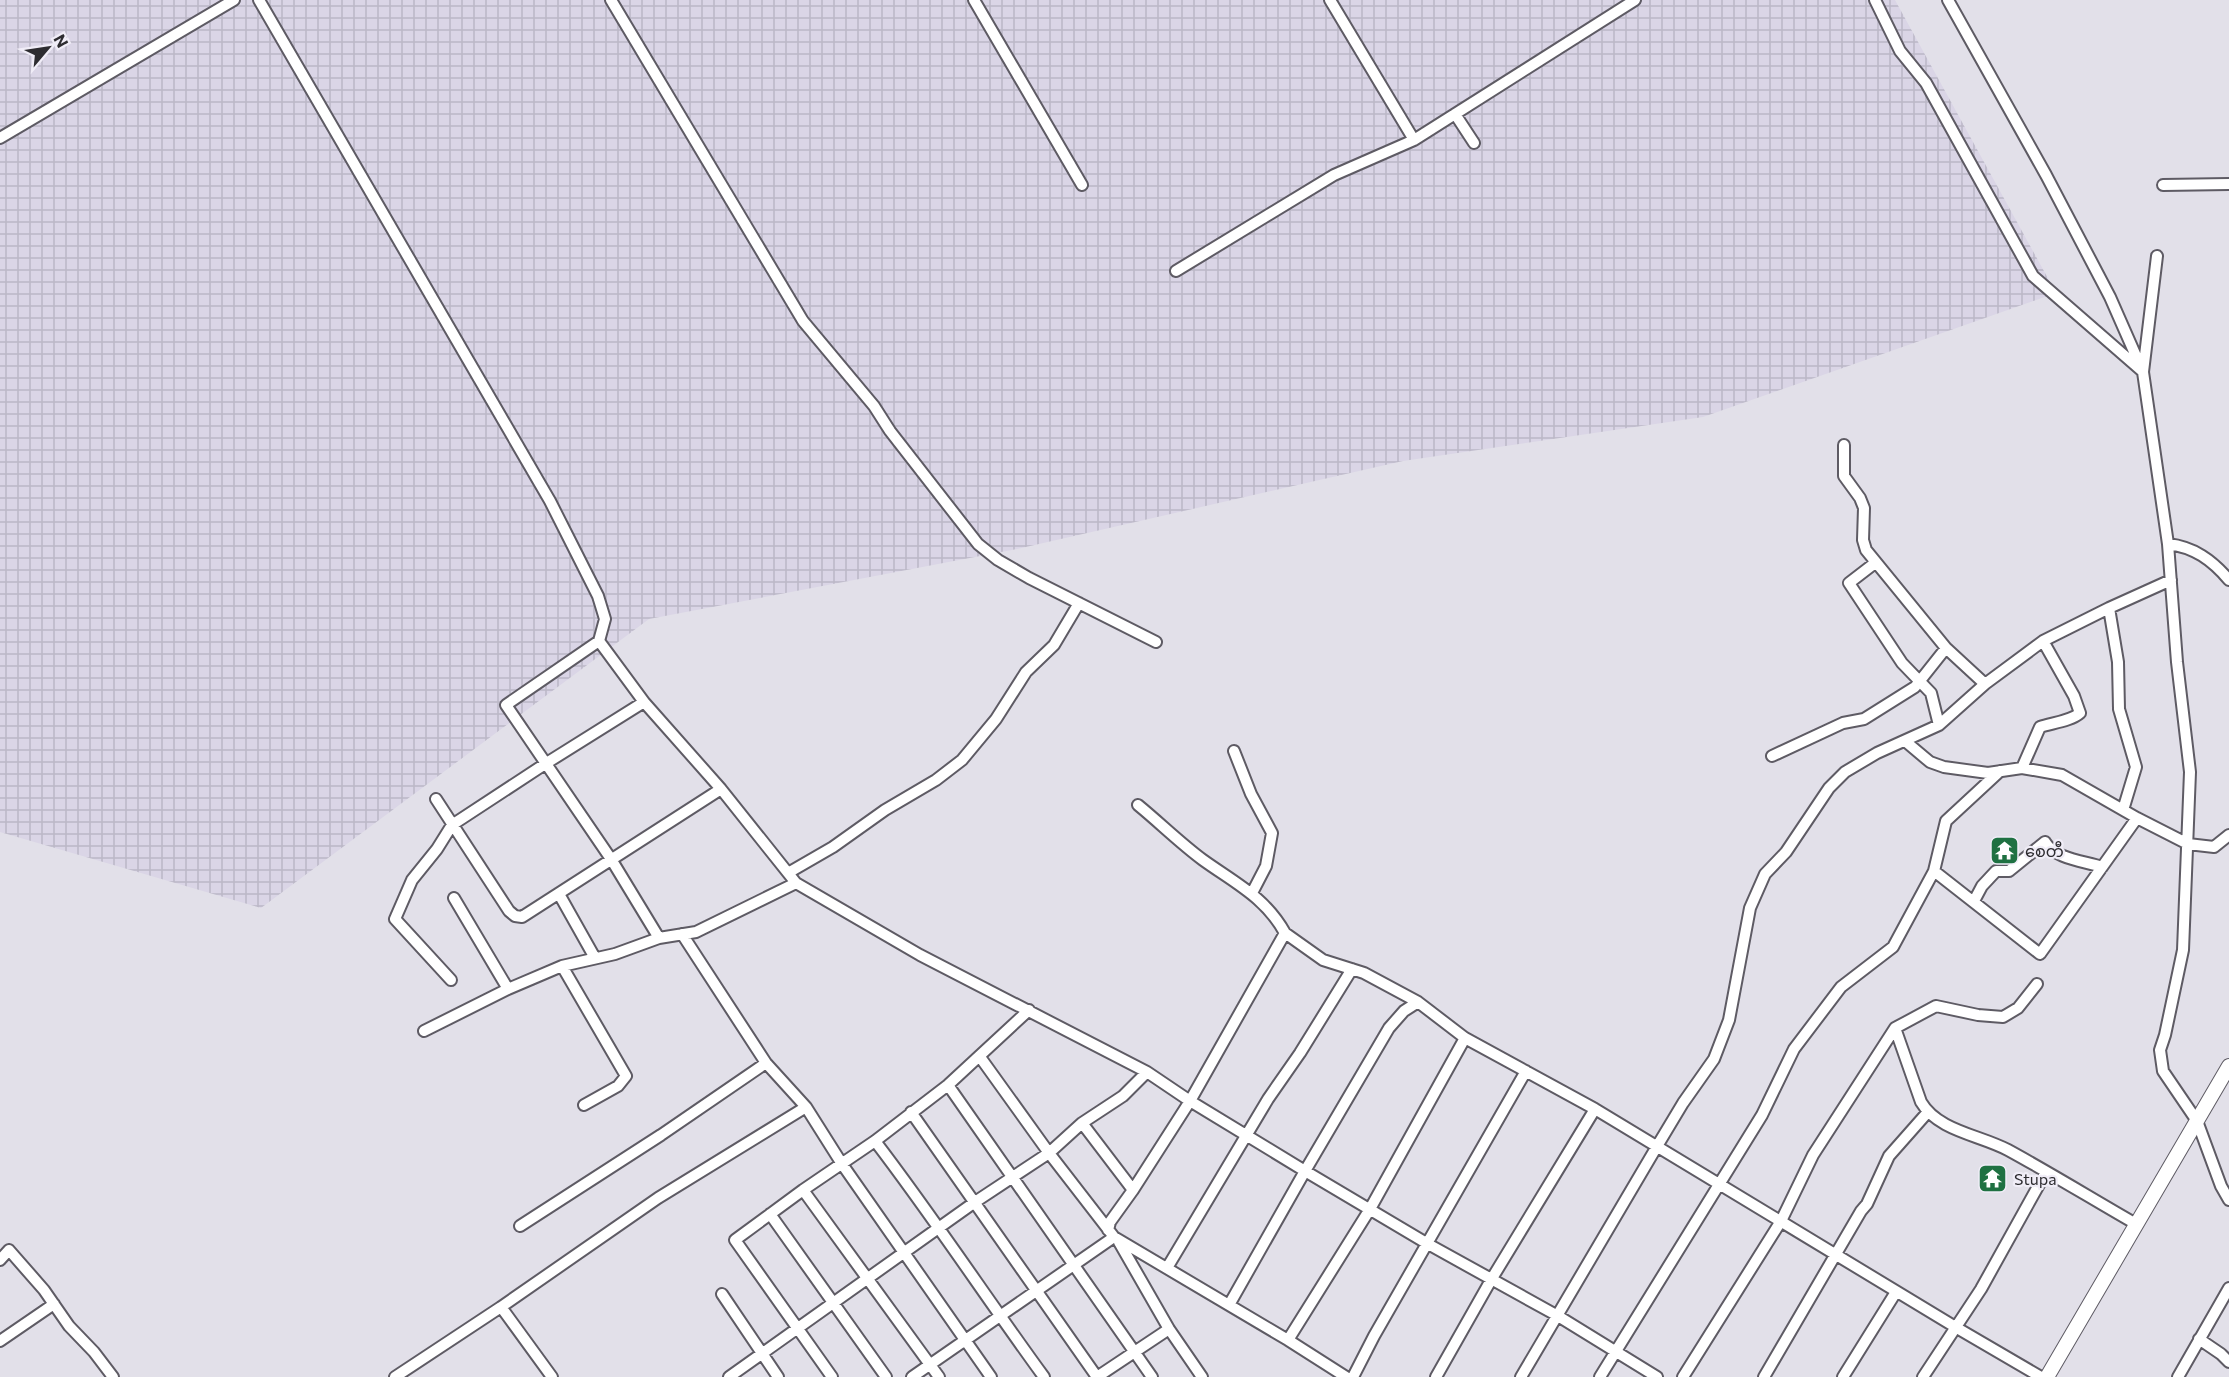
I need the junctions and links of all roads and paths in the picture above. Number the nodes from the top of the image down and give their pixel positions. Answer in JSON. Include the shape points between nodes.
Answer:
{"nodes":[{"id":1,"x":234,"y":0,"type":"edge"},
{"id":2,"x":259,"y":0,"type":"edge"},
{"id":3,"x":611,"y":0,"type":"edge"},
{"id":4,"x":974,"y":0,"type":"edge"},
{"id":5,"x":1330,"y":0,"type":"edge"},
{"id":6,"x":1635,"y":0,"type":"edge"},
{"id":7,"x":1875,"y":0,"type":"edge"},
{"id":8,"x":1948,"y":0,"type":"edge"},
{"id":9,"x":1455,"y":114,"type":"junction"},
{"id":10,"x":0,"y":138,"type":"edge"},
{"id":11,"x":1414,"y":140,"type":"junction"},
{"id":12,"x":1474,"y":143,"type":"dead end"},
{"id":13,"x":2229,"y":184,"type":"edge"},
{"id":14,"x":1082,"y":185,"type":"dead end"},
{"id":15,"x":2163,"y":185,"type":"dead end"},
{"id":16,"x":2157,"y":256,"type":"dead end"},
{"id":17,"x":1176,"y":272,"type":"dead end"},
{"id":18,"x":2143,"y":372,"type":"junction"},
{"id":19,"x":1844,"y":445,"type":"dead end"},
{"id":20,"x":2168,"y":544,"type":"junction"},
{"id":21,"x":1875,"y":563,"type":"junction"},
{"id":22,"x":2171,"y":580,"type":"junction"},
{"id":23,"x":2229,"y":580,"type":"edge"},
{"id":24,"x":1079,"y":603,"type":"junction"},
{"id":25,"x":2109,"y":608,"type":"junction"},
{"id":26,"x":599,"y":641,"type":"junction"},
{"id":27,"x":2043,"y":641,"type":"junction"},
{"id":28,"x":1156,"y":642,"type":"dead end"},
{"id":29,"x":1946,"y":648,"type":"junction"},
{"id":30,"x":1920,"y":682,"type":"junction"},
{"id":31,"x":1985,"y":684,"type":"junction"},
{"id":32,"x":644,"y":702,"type":"junction"},
{"id":33,"x":1939,"y":725,"type":"junction"},
{"id":34,"x":1905,"y":741,"type":"junction"},
{"id":35,"x":1234,"y":751,"type":"dead end"},
{"id":36,"x":1772,"y":756,"type":"dead end"},
{"id":37,"x":545,"y":764,"type":"junction"},
{"id":38,"x":2022,"y":768,"type":"junction"},
{"id":39,"x":2000,"y":771,"type":"junction"},
{"id":40,"x":721,"y":789,"type":"junction"},
{"id":41,"x":436,"y":799,"type":"dead end"},
{"id":42,"x":1138,"y":805,"type":"dead end"},
{"id":43,"x":2123,"y":810,"type":"junction"},
{"id":44,"x":2137,"y":818,"type":"junction"},
{"id":45,"x":452,"y":825,"type":"junction"},
{"id":46,"x":2229,"y":835,"type":"edge"},
{"id":47,"x":2188,"y":844,"type":"junction"},
{"id":48,"x":611,"y":859,"type":"junction"},
{"id":49,"x":2102,"y":867,"type":"junction"},
{"id":50,"x":1934,"y":871,"type":"junction"},
{"id":51,"x":788,"y":873,"type":"junction"},
{"id":52,"x":796,"y":883,"type":"junction"},
{"id":53,"x":1252,"y":893,"type":"junction"},
{"id":54,"x":560,"y":894,"type":"junction"},
{"id":55,"x":454,"y":898,"type":"dead end"},
{"id":56,"x":1974,"y":901,"type":"junction"},
{"id":57,"x":1285,"y":933,"type":"junction"},
{"id":58,"x":682,"y":934,"type":"junction"},
{"id":59,"x":659,"y":938,"type":"junction"},
{"id":60,"x":595,"y":958,"type":"junction"},
{"id":61,"x":562,"y":966,"type":"junction"},
{"id":62,"x":1352,"y":969,"type":"junction"},
{"id":63,"x":451,"y":980,"type":"dead end"},
{"id":64,"x":2037,"y":984,"type":"dead end"},
{"id":65,"x":508,"y":988,"type":"junction"},
{"id":66,"x":1418,"y":1002,"type":"junction"},
{"id":67,"x":1029,"y":1010,"type":"junction"},
{"id":68,"x":1895,"y":1028,"type":"junction"},
{"id":69,"x":424,"y":1031,"type":"dead end"},
{"id":70,"x":1465,"y":1038,"type":"junction"},
{"id":71,"x":980,"y":1057,"type":"junction"},
{"id":72,"x":766,"y":1063,"type":"junction"},
{"id":73,"x":2229,"y":1066,"type":"edge"},
{"id":74,"x":1526,"y":1071,"type":"junction"},
{"id":75,"x":1147,"y":1072,"type":"junction"},
{"id":76,"x":948,"y":1085,"type":"junction"},
{"id":77,"x":1190,"y":1101,"type":"junction"},
{"id":78,"x":584,"y":1105,"type":"dead end"},
{"id":79,"x":806,"y":1107,"type":"junction"},
{"id":80,"x":1594,"y":1109,"type":"junction"},
{"id":81,"x":911,"y":1112,"type":"junction"},
{"id":82,"x":1927,"y":1113,"type":"junction"},
{"id":83,"x":2197,"y":1122,"type":"junction"},
{"id":84,"x":1082,"y":1123,"type":"junction"},
{"id":85,"x":1248,"y":1136,"type":"junction"},
{"id":86,"x":875,"y":1141,"type":"junction"},
{"id":87,"x":1656,"y":1148,"type":"junction"},
{"id":88,"x":1049,"y":1154,"type":"junction"},
{"id":89,"x":842,"y":1164,"type":"junction"},
{"id":90,"x":1305,"y":1171,"type":"junction"},
{"id":91,"x":2046,"y":1172,"type":"junction"},
{"id":92,"x":1011,"y":1177,"type":"junction"},
{"id":93,"x":1719,"y":1185,"type":"junction"},
{"id":94,"x":803,"y":1190,"type":"junction"},
{"id":95,"x":1132,"y":1190,"type":"junction"},
{"id":96,"x":2229,"y":1200,"type":"edge"},
{"id":97,"x":975,"y":1202,"type":"junction"},
{"id":98,"x":1370,"y":1209,"type":"junction"},
{"id":99,"x":770,"y":1214,"type":"junction"},
{"id":100,"x":1781,"y":1221,"type":"junction"},
{"id":101,"x":2136,"y":1224,"type":"junction"},
{"id":102,"x":520,"y":1226,"type":"dead end"},
{"id":103,"x":939,"y":1227,"type":"junction"},
{"id":104,"x":1113,"y":1236,"type":"junction"},
{"id":105,"x":1428,"y":1244,"type":"junction"},
{"id":106,"x":5,"y":1250,"type":"edge"},
{"id":107,"x":903,"y":1252,"type":"junction"},
{"id":108,"x":1836,"y":1255,"type":"junction"},
{"id":109,"x":0,"y":1260,"type":"edge"},
{"id":110,"x":1072,"y":1264,"type":"junction"},
{"id":111,"x":1167,"y":1268,"type":"junction"},
{"id":112,"x":867,"y":1277,"type":"junction"},
{"id":113,"x":1491,"y":1280,"type":"junction"},
{"id":114,"x":2229,"y":1288,"type":"edge"},
{"id":115,"x":1037,"y":1289,"type":"junction"},
{"id":116,"x":1896,"y":1292,"type":"junction"},
{"id":117,"x":722,"y":1294,"type":"dead end"},
{"id":118,"x":832,"y":1302,"type":"junction"},
{"id":119,"x":54,"y":1304,"type":"junction"},
{"id":120,"x":1229,"y":1305,"type":"junction"},
{"id":121,"x":501,"y":1307,"type":"junction"},
{"id":122,"x":999,"y":1316,"type":"junction"},
{"id":123,"x":1558,"y":1316,"type":"junction"},
{"id":124,"x":797,"y":1327,"type":"junction"},
{"id":125,"x":1957,"y":1328,"type":"junction"},
{"id":126,"x":1169,"y":1329,"type":"junction"},
{"id":127,"x":965,"y":1340,"type":"junction"},
{"id":128,"x":1288,"y":1340,"type":"junction"},
{"id":129,"x":2199,"y":1340,"type":"junction"},
{"id":130,"x":0,"y":1341,"type":"edge"},
{"id":131,"x":1615,"y":1351,"type":"junction"},
{"id":132,"x":1134,"y":1352,"type":"junction"},
{"id":133,"x":761,"y":1354,"type":"junction"},
{"id":134,"x":2229,"y":1362,"type":"edge"},
{"id":135,"x":930,"y":1365,"type":"junction"},
{"id":136,"x":113,"y":1377,"type":"edge"},
{"id":137,"x":395,"y":1377,"type":"edge"},
{"id":138,"x":552,"y":1377,"type":"edge"},
{"id":139,"x":729,"y":1377,"type":"edge"},
{"id":140,"x":778,"y":1377,"type":"edge"},
{"id":141,"x":832,"y":1377,"type":"edge"},
{"id":142,"x":886,"y":1377,"type":"edge"},
{"id":143,"x":912,"y":1377,"type":"edge"},
{"id":144,"x":939,"y":1377,"type":"edge"},
{"id":145,"x":991,"y":1377,"type":"edge"},
{"id":146,"x":1044,"y":1377,"type":"edge"},
{"id":147,"x":1152,"y":1377,"type":"edge"},
{"id":148,"x":1202,"y":1377,"type":"edge"},
{"id":149,"x":1346,"y":1377,"type":"edge"},
{"id":150,"x":1353,"y":1377,"type":"edge"},
{"id":151,"x":1436,"y":1377,"type":"edge"},
{"id":152,"x":1521,"y":1377,"type":"edge"},
{"id":153,"x":1600,"y":1377,"type":"edge"},
{"id":154,"x":1657,"y":1377,"type":"edge"},
{"id":155,"x":1683,"y":1377,"type":"edge"},
{"id":156,"x":1764,"y":1377,"type":"edge"},
{"id":157,"x":1842,"y":1377,"type":"edge"},
{"id":158,"x":1923,"y":1377,"type":"edge"},
{"id":159,"x":2041,"y":1377,"type":"edge"},
{"id":160,"x":2047,"y":1377,"type":"edge"},
{"id":161,"x":2178,"y":1377,"type":"edge"}],
"edges":[{"from":1,"to":10,"type":"street"},
{"from":2,"to":26,"type":"street","via":[[550,501],[598,596],[605,620]]},
{"from":3,"to":24,"type":"street","via":[[803,321],[874,406],[978,544],[998,560]]},
{"from":4,"to":14,"type":"street"},
{"from":5,"to":11,"type":"street"},
{"from":6,"to":9,"type":"street"},
{"from":7,"to":18,"type":"street","via":[[1900,51],[1926,83],[2033,276]]},
{"from":8,"to":18,"type":"street","via":[[2052,185],[2110,297]]},
{"from":9,"to":11,"type":"street"},
{"from":9,"to":12,"type":"street"},
{"from":11,"to":17,"type":"street","via":[[1334,175]]},
{"from":13,"to":15,"type":"street"},
{"from":16,"to":18,"type":"street"},
{"from":18,"to":20,"type":"street"},
{"from":19,"to":21,"type":"street","via":[[1844,476],[1864,508],[1863,540]]},
{"from":20,"to":22,"type":"street"},
{"from":20,"to":23,"type":"street","via":[[2185,546],[2211,561]]},
{"from":21,"to":29,"type":"street"},
{"from":21,"to":30,"type":"street","via":[[1849,583],[1902,663]]},
{"from":22,"to":25,"type":"street"},
{"from":22,"to":47,"type":"street","via":[[2190,771]]},
{"from":24,"to":28,"type":"street"},
{"from":24,"to":51,"type":"street","via":[[1054,645],[1026,672],[996,720],[962,760]]},
{"from":25,"to":27,"type":"street"},
{"from":25,"to":43,"type":"street","via":[[2118,662],[2119,708],[2136,767]]},
{"from":26,"to":32,"type":"street"},
{"from":26,"to":37,"type":"street","via":[[506,705]]},
{"from":27,"to":31,"type":"street"},
{"from":27,"to":38,"type":"street","via":[[2074,696],[2079,714],[2040,727]]},
{"from":29,"to":30,"type":"street"},
{"from":29,"to":31,"type":"street"},
{"from":30,"to":33,"type":"street","via":[[1931,693]]},
{"from":30,"to":36,"type":"street","via":[[1864,719],[1843,723]]},
{"from":31,"to":33,"type":"street"},
{"from":32,"to":37,"type":"street"},
{"from":32,"to":40,"type":"street"},
{"from":33,"to":34,"type":"street"},
{"from":34,"to":39,"type":"street","via":[[1930,762],[1944,767]]},
{"from":34,"to":87,"type":"street","via":[[1845,772],[1765,874],[1750,908],[1729,1020],[1714,1059]]},
{"from":35,"to":53,"type":"street","via":[[1272,833],[1266,866]]},
{"from":37,"to":45,"type":"street"},
{"from":37,"to":48,"type":"street"},
{"from":38,"to":39,"type":"street"},
{"from":38,"to":43,"type":"street","via":[[2062,775]]},
{"from":39,"to":50,"type":"street","via":[[1946,821]]},
{"from":40,"to":48,"type":"street"},
{"from":40,"to":51,"type":"street"},
{"from":41,"to":45,"type":"street"},
{"from":42,"to":53,"type":"street","via":[[1202,859]]},
{"from":43,"to":44,"type":"street"},
{"from":44,"to":47,"type":"street"},
{"from":44,"to":49,"type":"street"},
{"from":45,"to":54,"type":"street","via":[[515,916],[522,918]]},
{"from":45,"to":63,"type":"street","via":[[412,880],[395,918]]},
{"from":46,"to":47,"type":"street","via":[[2214,847]]},
{"from":47,"to":83,"type":"street","via":[[2183,950],[2160,1050],[2163,1071]]},
{"from":48,"to":54,"type":"street"},
{"from":48,"to":59,"type":"street"},
{"from":49,"to":56,"type":"street","via":[[2053,851],[2045,842],[2009,871],[1996,871]]},
{"from":49,"to":56,"type":"street","via":[[2040,954]]},
{"from":50,"to":56,"type":"street"},
{"from":50,"to":93,"type":"street","via":[[1893,947],[1841,987],[1794,1048],[1762,1115]]},
{"from":51,"to":52,"type":"street"},
{"from":52,"to":58,"type":"street","via":[[696,932]]},
{"from":52,"to":67,"type":"street"},
{"from":53,"to":57,"type":"street","via":[[1276,916]]},
{"from":54,"to":60,"type":"street"},
{"from":55,"to":65,"type":"street"},
{"from":57,"to":62,"type":"street","via":[[1323,960]]},
{"from":57,"to":77,"type":"street"},
{"from":58,"to":59,"type":"street"},
{"from":58,"to":72,"type":"street"},
{"from":59,"to":60,"type":"street"},
{"from":60,"to":61,"type":"street"},
{"from":61,"to":65,"type":"street"},
{"from":61,"to":78,"type":"street","via":[[626,1076],[618,1086]]},
{"from":62,"to":66,"type":"street"},
{"from":62,"to":85,"type":"street"},
{"from":64,"to":68,"type":"street","via":[[2018,1008],[2003,1017],[1936,1006]]},
{"from":65,"to":69,"type":"street"},
{"from":66,"to":70,"type":"street"},
{"from":66,"to":90,"type":"street","via":[[1389,1028]]},
{"from":67,"to":71,"type":"street"},
{"from":67,"to":75,"type":"street"},
{"from":68,"to":82,"type":"street"},
{"from":68,"to":100,"type":"street","via":[[1813,1155]]},
{"from":70,"to":74,"type":"street"},
{"from":70,"to":98,"type":"street"},
{"from":71,"to":76,"type":"street"},
{"from":71,"to":88,"type":"street"},
{"from":72,"to":79,"type":"street"},
{"from":72,"to":102,"type":"street"},
{"from":73,"to":83,"type":"main road"},
{"from":74,"to":80,"type":"street"},
{"from":74,"to":105,"type":"street"},
{"from":75,"to":77,"type":"street"},
{"from":75,"to":84,"type":"street","via":[[1123,1096]]},
{"from":76,"to":81,"type":"street"},
{"from":76,"to":92,"type":"street"},
{"from":77,"to":85,"type":"street"},
{"from":77,"to":95,"type":"street"},
{"from":79,"to":89,"type":"street"},
{"from":79,"to":121,"type":"street","via":[[658,1198]]},
{"from":80,"to":87,"type":"street"},
{"from":80,"to":113,"type":"street"},
{"from":81,"to":86,"type":"street"},
{"from":81,"to":97,"type":"street"},
{"from":82,"to":91,"type":"street"},
{"from":82,"to":108,"type":"street","via":[[1889,1156],[1868,1204]]},
{"from":83,"to":96,"type":"street"},
{"from":83,"to":101,"type":"main road"},
{"from":84,"to":88,"type":"street"},
{"from":84,"to":95,"type":"street"},
{"from":85,"to":90,"type":"street"},
{"from":85,"to":111,"type":"street"},
{"from":86,"to":89,"type":"street"},
{"from":86,"to":103,"type":"street"},
{"from":87,"to":93,"type":"street"},
{"from":87,"to":123,"type":"street"},
{"from":88,"to":92,"type":"street"},
{"from":88,"to":104,"type":"street"},
{"from":89,"to":94,"type":"street"},
{"from":89,"to":107,"type":"street"},
{"from":90,"to":98,"type":"street"},
{"from":90,"to":120,"type":"street"},
{"from":91,"to":101,"type":"street"},
{"from":91,"to":125,"type":"street"},
{"from":92,"to":97,"type":"street"},
{"from":92,"to":110,"type":"street"},
{"from":93,"to":100,"type":"street"},
{"from":93,"to":131,"type":"street"},
{"from":94,"to":99,"type":"street"},
{"from":94,"to":112,"type":"street"},
{"from":95,"to":104,"type":"street","via":[[1110,1222]]},
{"from":97,"to":103,"type":"street"},
{"from":97,"to":115,"type":"street"},
{"from":98,"to":105,"type":"street"},
{"from":98,"to":128,"type":"street"},
{"from":99,"to":118,"type":"street"},
{"from":99,"to":124,"type":"street","via":[[735,1240]]},
{"from":100,"to":108,"type":"street"},
{"from":100,"to":155,"type":"street"},
{"from":101,"to":160,"type":"main road"},
{"from":103,"to":107,"type":"street"},
{"from":103,"to":122,"type":"street"},
{"from":104,"to":110,"type":"street"},
{"from":104,"to":111,"type":"street"},
{"from":104,"to":126,"type":"street"},
{"from":105,"to":113,"type":"street"},
{"from":105,"to":150,"type":"street"},
{"from":106,"to":109,"type":"street"},
{"from":106,"to":119,"type":"street"},
{"from":107,"to":112,"type":"street"},
{"from":107,"to":127,"type":"street"},
{"from":108,"to":116,"type":"street"},
{"from":108,"to":156,"type":"street"},
{"from":110,"to":115,"type":"street"},
{"from":110,"to":132,"type":"street"},
{"from":111,"to":120,"type":"street"},
{"from":112,"to":118,"type":"street"},
{"from":112,"to":135,"type":"street"},
{"from":113,"to":123,"type":"street"},
{"from":113,"to":151,"type":"street"},
{"from":114,"to":129,"type":"street"},
{"from":115,"to":122,"type":"street"},
{"from":115,"to":132,"type":"street","via":[[1097,1377]]},
{"from":116,"to":125,"type":"street"},
{"from":116,"to":157,"type":"street"},
{"from":117,"to":133,"type":"street"},
{"from":118,"to":124,"type":"street"},
{"from":118,"to":142,"type":"street"},
{"from":119,"to":130,"type":"street"},
{"from":119,"to":136,"type":"street"},
{"from":120,"to":128,"type":"street"},
{"from":121,"to":137,"type":"street"},
{"from":121,"to":138,"type":"street"},
{"from":122,"to":127,"type":"street"},
{"from":122,"to":146,"type":"street"},
{"from":123,"to":131,"type":"street"},
{"from":123,"to":152,"type":"street"},
{"from":124,"to":133,"type":"street"},
{"from":124,"to":141,"type":"street"},
{"from":125,"to":158,"type":"street"},
{"from":125,"to":159,"type":"street"},
{"from":126,"to":132,"type":"street"},
{"from":126,"to":148,"type":"street"},
{"from":127,"to":135,"type":"street"},
{"from":127,"to":145,"type":"street"},
{"from":128,"to":149,"type":"street"},
{"from":129,"to":134,"type":"street"},
{"from":129,"to":161,"type":"street"},
{"from":131,"to":153,"type":"street"},
{"from":131,"to":154,"type":"street"},
{"from":132,"to":147,"type":"street"},
{"from":133,"to":139,"type":"street"},
{"from":133,"to":140,"type":"street"},
{"from":135,"to":143,"type":"street"},
{"from":135,"to":144,"type":"street"}]}
